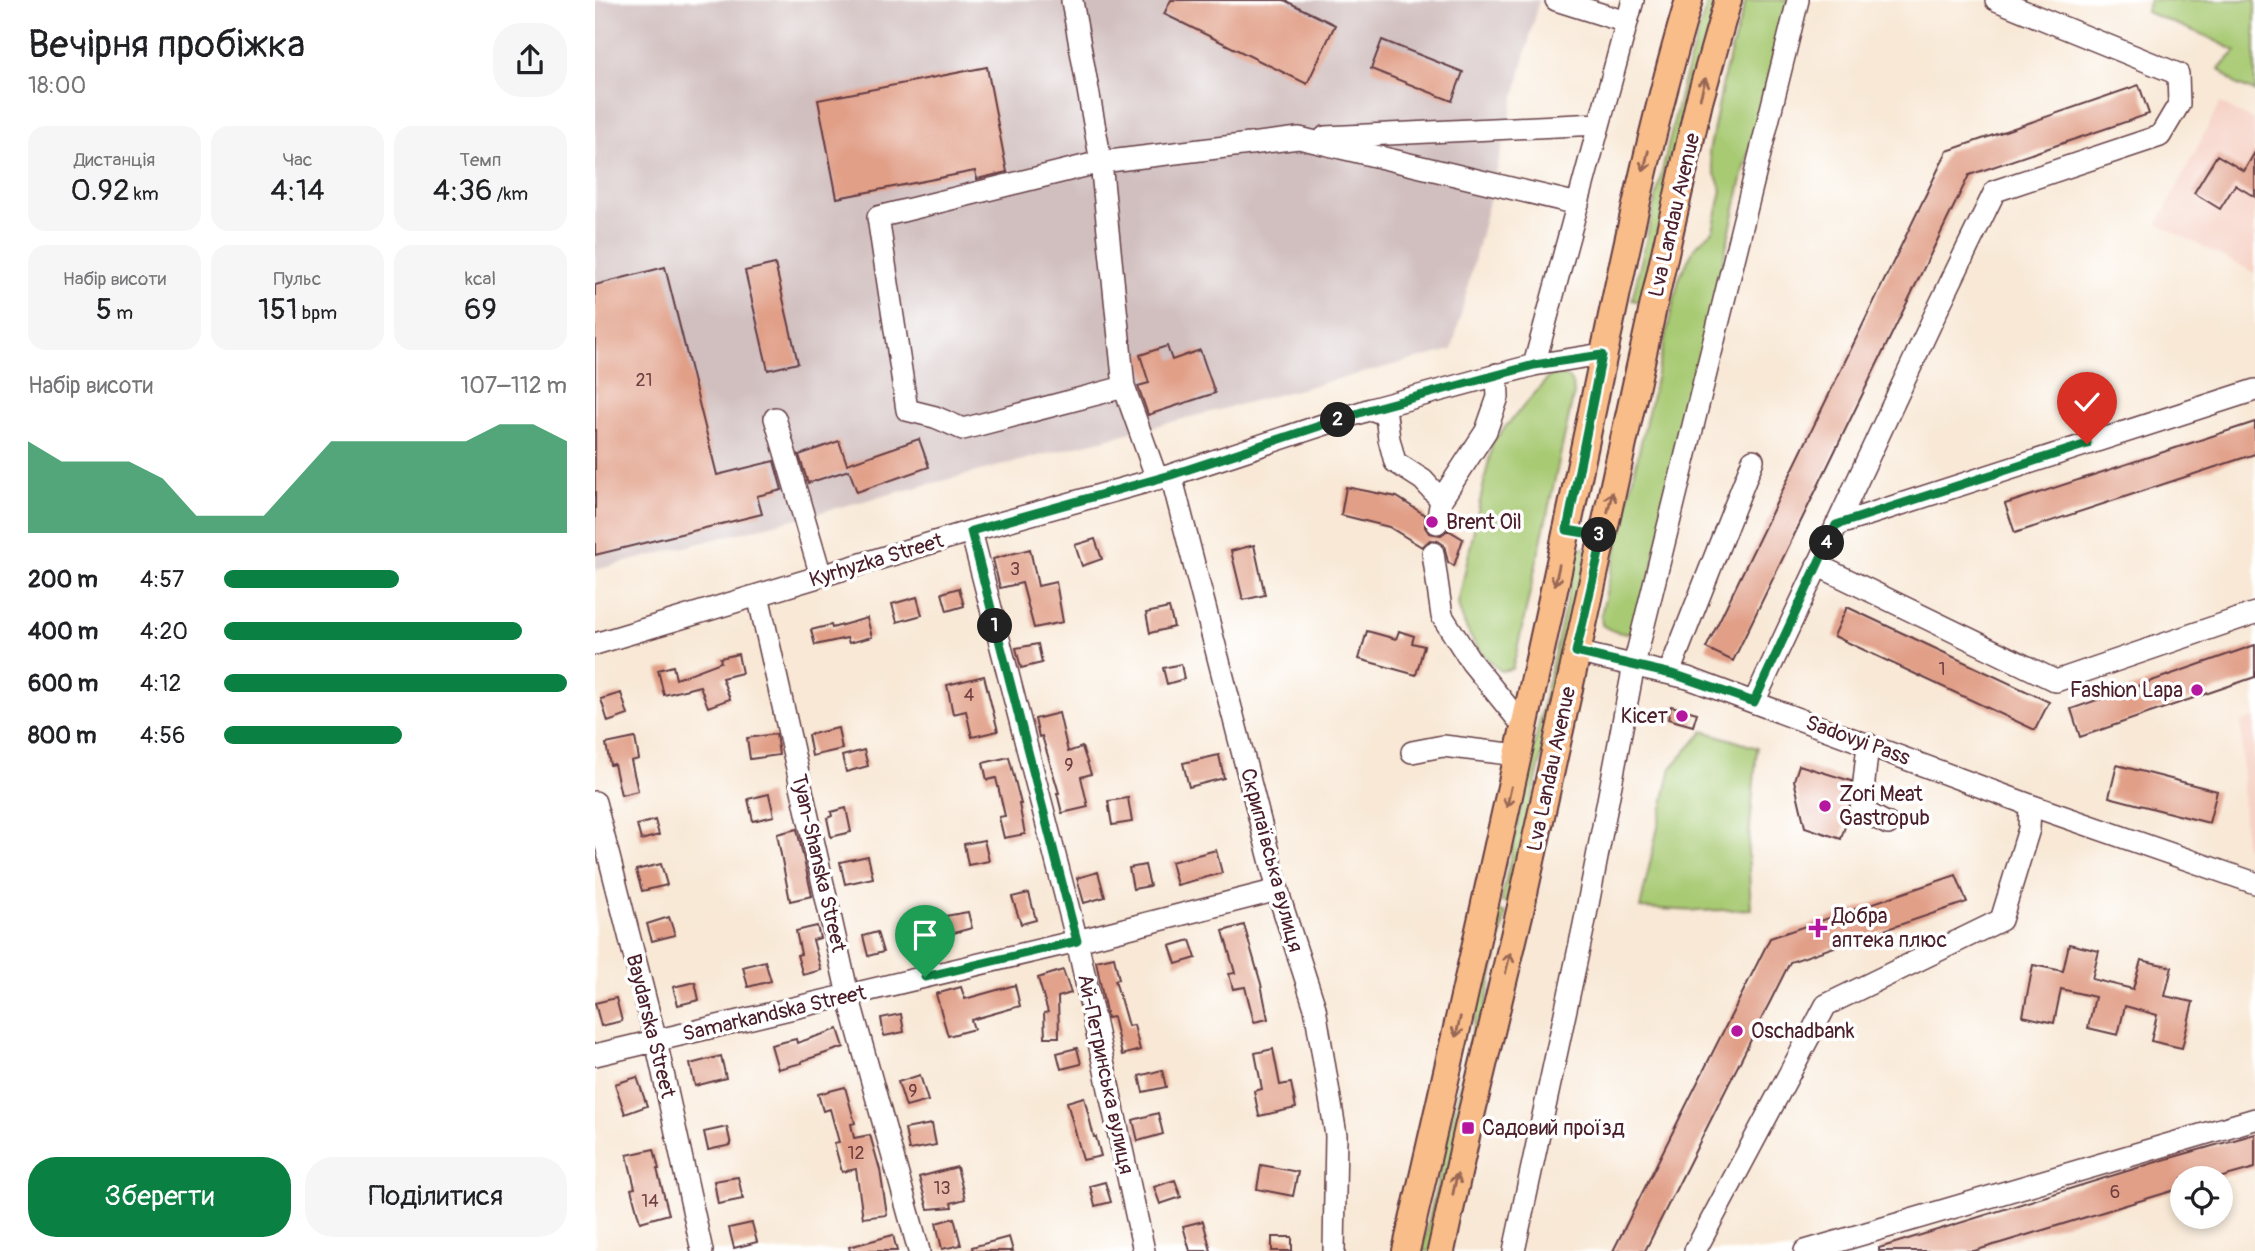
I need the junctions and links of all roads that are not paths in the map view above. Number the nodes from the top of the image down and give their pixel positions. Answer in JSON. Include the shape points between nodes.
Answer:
{"nodes":[{"id":1,"x":1556,"y":0,"type":"edge"},
{"id":2,"x":1633,"y":0,"type":"edge"},
{"id":3,"x":1689,"y":0,"type":"edge"},
{"id":4,"x":1728,"y":0,"type":"edge"},
{"id":5,"x":1798,"y":0,"type":"edge"},
{"id":6,"x":1996,"y":0,"type":"edge"},
{"id":7,"x":1072,"y":1,"type":"edge"},
{"id":8,"x":1626,"y":22,"type":"junction"},
{"id":9,"x":1598,"y":124,"type":"junction"},
{"id":10,"x":1299,"y":138,"type":"junction"},
{"id":11,"x":1101,"y":162,"type":"junction"},
{"id":12,"x":1578,"y":204,"type":"junction"},
{"id":13,"x":1602,"y":355,"type":"junction"},
{"id":14,"x":1642,"y":363,"type":"junction"},
{"id":15,"x":1534,"y":365,"type":"junction"},
{"id":16,"x":1497,"y":374,"type":"junction"},
{"id":17,"x":1124,"y":387,"type":"junction"},
{"id":18,"x":2255,"y":390,"type":"edge"},
{"id":19,"x":1371,"y":409,"type":"junction"},
{"id":20,"x":775,"y":418,"type":"dead end"},
{"id":21,"x":1753,"y":460,"type":"dead end"},
{"id":22,"x":1164,"y":477,"type":"junction"},
{"id":23,"x":1441,"y":500,"type":"junction"},
{"id":24,"x":1437,"y":523,"type":"dead end"},
{"id":25,"x":1836,"y":525,"type":"junction"},
{"id":26,"x":1567,"y":530,"type":"junction"},
{"id":27,"x":971,"y":531,"type":"junction"},
{"id":28,"x":1603,"y":536,"type":"junction"},
{"id":29,"x":1433,"y":553,"type":"dead end"},
{"id":30,"x":1817,"y":565,"type":"junction"},
{"id":31,"x":821,"y":576,"type":"junction"},
{"id":32,"x":758,"y":595,"type":"junction"},
{"id":33,"x":2255,"y":612,"type":"edge"},
{"id":34,"x":595,"y":643,"type":"edge"},
{"id":35,"x":1576,"y":652,"type":"junction"},
{"id":36,"x":1634,"y":665,"type":"junction"},
{"id":37,"x":1669,"y":673,"type":"junction"},
{"id":38,"x":1754,"y":702,"type":"junction"},
{"id":39,"x":1524,"y":727,"type":"junction"},
{"id":40,"x":1868,"y":744,"type":"junction"},
{"id":41,"x":1412,"y":752,"type":"dead end"},
{"id":42,"x":1518,"y":755,"type":"junction"},
{"id":43,"x":595,"y":802,"type":"edge"},
{"id":44,"x":2030,"y":805,"type":"junction"},
{"id":45,"x":1888,"y":824,"type":"dead end"},
{"id":46,"x":603,"y":866,"type":"edge"},
{"id":47,"x":2255,"y":883,"type":"edge"},
{"id":48,"x":1278,"y":890,"type":"junction"},
{"id":49,"x":1077,"y":941,"type":"junction"},
{"id":50,"x":848,"y":995,"type":"junction"},
{"id":51,"x":656,"y":1041,"type":"junction"},
{"id":52,"x":595,"y":1055,"type":"edge"},
{"id":53,"x":2255,"y":1119,"type":"edge"},
{"id":54,"x":702,"y":1251,"type":"edge"},
{"id":55,"x":919,"y":1251,"type":"edge"},
{"id":56,"x":1144,"y":1251,"type":"edge"},
{"id":57,"x":1334,"y":1251,"type":"edge"},
{"id":58,"x":1406,"y":1251,"type":"edge"},
{"id":59,"x":1441,"y":1251,"type":"edge"},
{"id":60,"x":1514,"y":1251,"type":"edge"},
{"id":61,"x":1695,"y":1251,"type":"edge"},
{"id":62,"x":1805,"y":1251,"type":"edge"}],
"edges":[{"from":1,"to":8,"type":"street"},
{"from":2,"to":8,"type":"street"},
{"from":3,"to":13,"type":"main road","name":"Lva Landau Avenue","one_way":true},
{"from":14,"to":4,"type":"main road","name":"Lva Landau Avenue","one_way":true,"via":[[1699,102]]},
{"from":5,"to":36,"type":"street"},
{"from":6,"to":25,"type":"street","via":[[2178,74],[2179,104],[2160,136],[1995,191]]},
{"from":7,"to":11,"type":"street","name":"Скрипаївська вулиця"},
{"from":8,"to":9,"type":"street"},
{"from":9,"to":10,"type":"street"},
{"from":9,"to":12,"type":"street"},
{"from":10,"to":11,"type":"street"},
{"from":10,"to":12,"type":"street"},
{"from":11,"to":17,"type":"street","name":"Скрипаївська вулиця"},
{"from":11,"to":17,"type":"street","via":[[878,218],[907,410],[963,429]]},
{"from":12,"to":15,"type":"street"},
{"from":13,"to":14,"type":"main road"},
{"from":13,"to":15,"type":"street","name":"Kyrhyzka Street"},
{"from":13,"to":26,"type":"main road","name":"Lva Landau Avenue"},
{"from":28,"to":14,"type":"main road","name":"Lva Landau Avenue","one_way":true},
{"from":15,"to":16,"type":"street","name":"Kyrhyzka Street"},
{"from":16,"to":19,"type":"street","name":"Kyrhyzka Street"},
{"from":16,"to":23,"type":"street","via":[[1498,397],[1486,432]]},
{"from":17,"to":22,"type":"street","name":"Скрипаївська вулиця"},
{"from":18,"to":25,"type":"street"},
{"from":19,"to":22,"type":"street","name":"Kyrhyzka Street"},
{"from":19,"to":23,"type":"street","via":[[1386,415],[1395,462],[1423,480]]},
{"from":20,"to":31,"type":"street"},
{"from":21,"to":37,"type":"street"},
{"from":22,"to":27,"type":"street","name":"Kyrhyzka Street"},
{"from":22,"to":48,"type":"street","name":"Скрипаївська вулиця"},
{"from":23,"to":24,"type":"street"},
{"from":25,"to":30,"type":"street"},
{"from":26,"to":28,"type":"main road"},
{"from":26,"to":39,"type":"main road","name":"Lva Landau Avenue","one_way":true},
{"from":27,"to":31,"type":"street","name":"Kyrhyzka Street"},
{"from":27,"to":49,"type":"street","name":"Ай-Петринська вулиця"},
{"from":28,"to":35,"type":"main road","name":"Lva Landau Avenue"},
{"from":29,"to":39,"type":"street","via":[[1442,615],[1472,663]]},
{"from":30,"to":33,"type":"street","via":[[2056,681]]},
{"from":30,"to":38,"type":"street"},
{"from":31,"to":32,"type":"street","name":"Kyrhyzka Street"},
{"from":32,"to":34,"type":"street","name":"Kyrhyzka Street"},
{"from":32,"to":50,"type":"street","name":"Tyan-Shanska Street"},
{"from":35,"to":36,"type":"street","name":"Sadovyi Pass"},
{"from":59,"to":35,"type":"main road","name":"Lva Landau Avenue","one_way":true},
{"from":36,"to":37,"type":"street","name":"Sadovyi Pass"},
{"from":36,"to":60,"type":"street"},
{"from":37,"to":38,"type":"street","name":"Sadovyi Pass"},
{"from":38,"to":40,"type":"street","name":"Sadovyi Pass"},
{"from":39,"to":42,"type":"main road","name":"Lva Landau Avenue"},
{"from":40,"to":44,"type":"street","name":"Sadovyi Pass"},
{"from":40,"to":45,"type":"street","via":[[1861,810]]},
{"from":41,"to":42,"type":"street","via":[[1443,746]]},
{"from":42,"to":58,"type":"main road","name":"Lva Landau Avenue","one_way":true},
{"from":43,"to":46,"type":"street","name":"Baydarska Street"},
{"from":44,"to":47,"type":"street","name":"Sadovyi Pass"},
{"from":44,"to":61,"type":"street","via":[[2029,829],[2001,920],[1826,1005]]},
{"from":46,"to":51,"type":"street","name":"Baydarska Street"},
{"from":48,"to":49,"type":"street","name":"Samarkandska Street"},
{"from":48,"to":57,"type":"street","name":"Скрипаївська вулиця","via":[[1315,1008],[1336,1135]]},
{"from":49,"to":50,"type":"street","name":"Samarkandska Street"},
{"from":49,"to":56,"type":"street","name":"Ай-Петринська вулиця"},
{"from":50,"to":51,"type":"street","name":"Samarkandska Street"},
{"from":50,"to":55,"type":"street","name":"Tyan-Shanska Street"},
{"from":51,"to":52,"type":"street","name":"Samarkandska Street"},
{"from":51,"to":54,"type":"street","name":"Baydarska Street"},
{"from":53,"to":62,"type":"street"}]}
